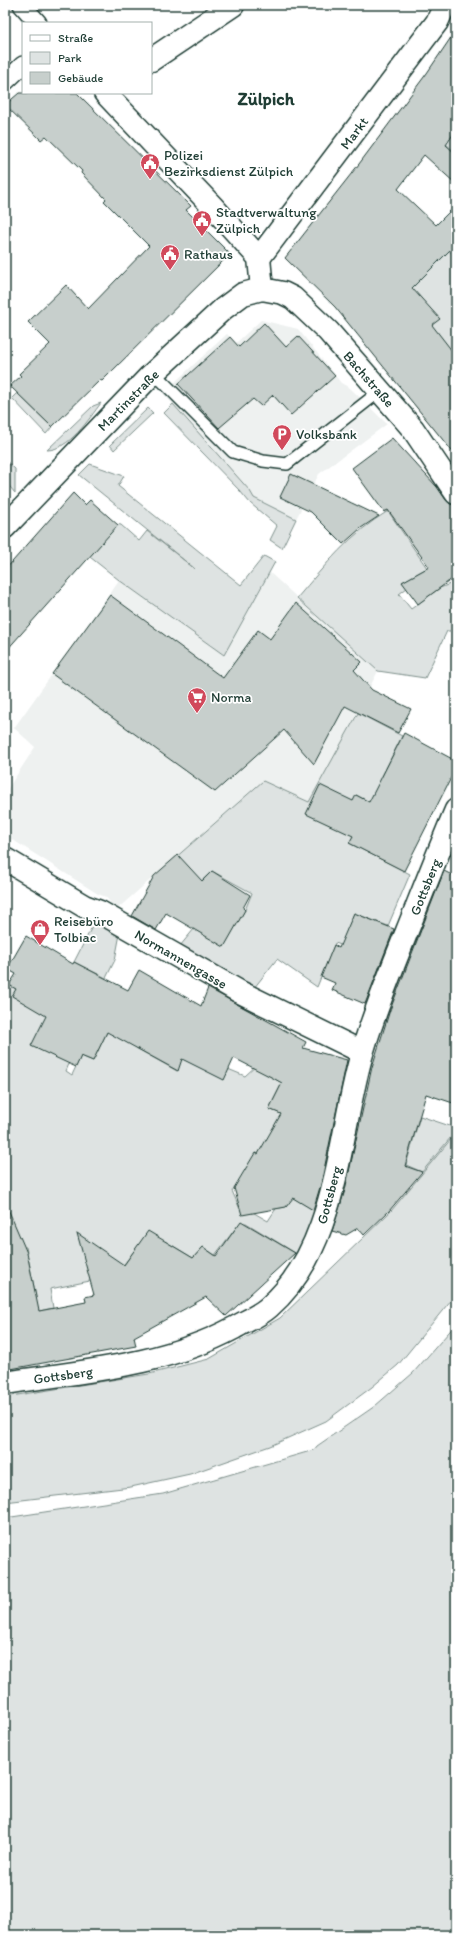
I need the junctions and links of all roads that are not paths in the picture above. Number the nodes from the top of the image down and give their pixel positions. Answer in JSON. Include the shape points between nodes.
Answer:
{"nodes":[{"id":1,"x":22,"y":5,"type":"edge"},
{"id":2,"x":233,"y":5,"type":"edge"},
{"id":3,"x":445,"y":5,"type":"edge"},
{"id":4,"x":37,"y":22,"type":"edge"},
{"id":5,"x":152,"y":59,"type":"edge"},
{"id":6,"x":22,"y":66,"type":"edge"},
{"id":7,"x":5,"y":82,"type":"edge"},
{"id":8,"x":106,"y":94,"type":"edge"},
{"id":9,"x":259,"y":258,"type":"junction"},
{"id":10,"x":262,"y":289,"type":"junction"},
{"id":11,"x":154,"y":373,"type":"junction"},
{"id":12,"x":380,"y":391,"type":"junction"},
{"id":13,"x":456,"y":493,"type":"edge"},
{"id":14,"x":5,"y":527,"type":"edge"},
{"id":15,"x":456,"y":810,"type":"edge"},
{"id":16,"x":5,"y":859,"type":"edge"},
{"id":17,"x":362,"y":1052,"type":"junction"},
{"id":18,"x":5,"y":1383,"type":"edge"}],
"edges":[{"from":1,"to":4,"type":"street"},
{"from":2,"to":5,"type":"street"},
{"from":3,"to":9,"type":"street","name":"Markt","via":[[437,22]]},
{"from":6,"to":7,"type":"street"},
{"from":8,"to":9,"type":"street"},
{"from":9,"to":10,"type":"street"},
{"from":10,"to":11,"type":"street","name":"Martinstraße","via":[[243,294],[233,300]]},
{"from":10,"to":12,"type":"street","name":"Bachstraße","via":[[284,293],[304,307]]},
{"from":11,"to":12,"type":"lane","via":[[233,452],[263,461],[287,464]]},
{"from":11,"to":14,"type":"street","name":"Martinstraße"},
{"from":12,"to":13,"type":"street","name":"Bachstraße","via":[[413,429]]},
{"from":15,"to":17,"type":"street","name":"Gottsberg"},
{"from":16,"to":17,"type":"street","name":"Normannengasse","via":[[240,992]]},
{"from":17,"to":18,"type":"street","name":"Gottsberg","via":[[326,1215],[308,1258],[270,1306],[219,1336],[167,1355],[134,1364]]}]}
